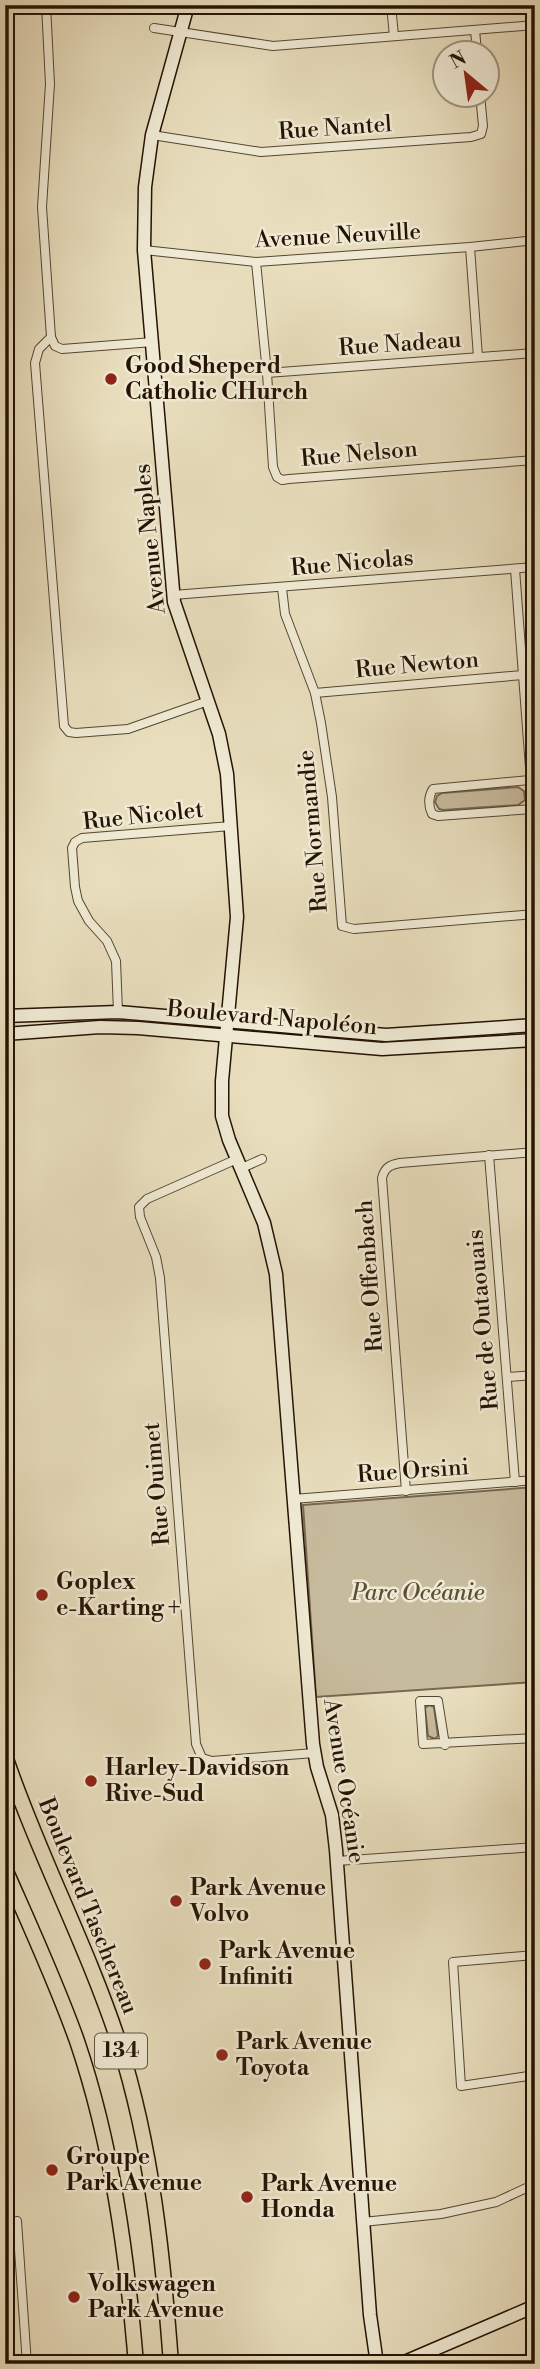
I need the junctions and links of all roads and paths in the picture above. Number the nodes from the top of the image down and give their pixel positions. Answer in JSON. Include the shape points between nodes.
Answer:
{"nodes":[{"id":1,"x":46,"y":5,"type":"edge"},
{"id":2,"x":188,"y":5,"type":"edge"},
{"id":3,"x":391,"y":5,"type":"edge"},
{"id":4,"x":535,"y":25,"type":"edge"},
{"id":5,"x":153,"y":28,"type":"dead end"},
{"id":6,"x":475,"y":30,"type":"junction"},
{"id":7,"x":179,"y":34,"type":"junction"},
{"id":8,"x":394,"y":36,"type":"junction"},
{"id":9,"x":476,"y":38,"type":"edge"},
{"id":10,"x":482,"y":108,"type":"edge"},
{"id":11,"x":152,"y":135,"type":"junction"},
{"id":12,"x":535,"y":240,"type":"edge"},
{"id":13,"x":470,"y":247,"type":"junction"},
{"id":14,"x":144,"y":250,"type":"junction"},
{"id":15,"x":256,"y":262,"type":"junction"},
{"id":16,"x":51,"y":337,"type":"junction"},
{"id":17,"x":153,"y":342,"type":"junction"},
{"id":18,"x":535,"y":353,"type":"edge"},
{"id":19,"x":478,"y":357,"type":"junction"},
{"id":20,"x":267,"y":373,"type":"junction"},
{"id":21,"x":535,"y":460,"type":"edge"},
{"id":22,"x":535,"y":567,"type":"edge"},
{"id":23,"x":515,"y":569,"type":"junction"},
{"id":24,"x":282,"y":588,"type":"junction"},
{"id":25,"x":173,"y":595,"type":"junction"},
{"id":26,"x":523,"y":675,"type":"junction"},
{"id":27,"x":314,"y":693,"type":"junction"},
{"id":28,"x":208,"y":701,"type":"junction"},
{"id":29,"x":530,"y":780,"type":"junction"},
{"id":30,"x":533,"y":809,"type":"junction"},
{"id":31,"x":231,"y":826,"type":"junction"},
{"id":32,"x":535,"y":834,"type":"edge"},
{"id":33,"x":535,"y":914,"type":"edge"},
{"id":34,"x":118,"y":1012,"type":"junction"},
{"id":35,"x":11,"y":1016,"type":"edge"},
{"id":36,"x":228,"y":1021,"type":"junction"},
{"id":37,"x":535,"y":1025,"type":"edge"},
{"id":38,"x":12,"y":1034,"type":"edge"},
{"id":39,"x":227,"y":1035,"type":"junction"},
{"id":40,"x":535,"y":1040,"type":"edge"},
{"id":41,"x":535,"y":1152,"type":"edge"},
{"id":42,"x":489,"y":1155,"type":"junction"},
{"id":43,"x":261,"y":1159,"type":"dead end"},
{"id":44,"x":240,"y":1164,"type":"junction"},
{"id":45,"x":535,"y":1375,"type":"edge"},
{"id":46,"x":508,"y":1377,"type":"junction"},
{"id":47,"x":535,"y":1480,"type":"edge"},
{"id":48,"x":515,"y":1482,"type":"junction"},
{"id":49,"x":406,"y":1491,"type":"junction"},
{"id":50,"x":293,"y":1499,"type":"junction"},
{"id":51,"x":535,"y":1738,"type":"edge"},
{"id":52,"x":445,"y":1745,"type":"junction"},
{"id":53,"x":314,"y":1753,"type":"junction"},
{"id":54,"x":5,"y":1756,"type":"edge"},
{"id":55,"x":535,"y":1847,"type":"edge"},
{"id":56,"x":337,"y":1861,"type":"junction"},
{"id":57,"x":5,"y":1869,"type":"edge"},
{"id":58,"x":535,"y":1955,"type":"edge"},
{"id":59,"x":535,"y":2075,"type":"edge"},
{"id":60,"x":535,"y":2183,"type":"edge"},
{"id":61,"x":17,"y":2221,"type":"dead end"},
{"id":62,"x":363,"y":2222,"type":"junction"},
{"id":63,"x":531,"y":2307,"type":"edge"},
{"id":64,"x":535,"y":2331,"type":"edge"},
{"id":65,"x":27,"y":2364,"type":"edge"},
{"id":66,"x":136,"y":2364,"type":"edge"},
{"id":67,"x":171,"y":2364,"type":"edge"},
{"id":68,"x":377,"y":2364,"type":"edge"},
{"id":69,"x":400,"y":2364,"type":"edge"}],
"edges":[{"from":1,"to":16,"type":"street","via":[[50,84],[42,207]]},
{"from":2,"to":7,"type":"street","name":"Avenue Naples"},
{"from":3,"to":8,"type":"street"},
{"from":4,"to":6,"type":"street"},
{"from":5,"to":7,"type":"street"},
{"from":6,"to":8,"type":"street"},
{"from":6,"to":9,"type":"street"},
{"from":7,"to":8,"type":"street","via":[[273,46]]},
{"from":7,"to":11,"type":"street","name":"Avenue Naples"},
{"from":10,"to":11,"type":"street","name":"Rue Nantel","via":[[481,134],[471,137],[261,152]]},
{"from":11,"to":14,"type":"street","name":"Avenue Naples"},
{"from":12,"to":13,"type":"street","name":"Avenue Neuville"},
{"from":13,"to":15,"type":"street","name":"Avenue Neuville"},
{"from":13,"to":19,"type":"street"},
{"from":14,"to":15,"type":"street","name":"Avenue Neuville"},
{"from":14,"to":17,"type":"street","name":"Avenue Naples"},
{"from":15,"to":20,"type":"street","name":"Rue Nelson"},
{"from":16,"to":17,"type":"street","via":[[62,349]]},
{"from":16,"to":28,"type":"street","via":[[39,349],[35,363],[64,726],[76,733],[128,729]]},
{"from":17,"to":25,"type":"street","name":"Avenue Naples"},
{"from":18,"to":19,"type":"street","name":"Rue Nadeau"},
{"from":19,"to":20,"type":"street","name":"Rue Nadeau"},
{"from":20,"to":21,"type":"street","name":"Rue Nelson","via":[[274,473],[282,480]]},
{"from":22,"to":23,"type":"street","name":"Rue Nicolas"},
{"from":23,"to":24,"type":"street","name":"Rue Nicolas"},
{"from":23,"to":26,"type":"street"},
{"from":24,"to":25,"type":"street","name":"Rue Nicolas"},
{"from":24,"to":27,"type":"street","name":"Rue Normandie","via":[[285,614]]},
{"from":25,"to":28,"type":"street","name":"Avenue Naples"},
{"from":26,"to":27,"type":"street","name":"Rue Newton"},
{"from":26,"to":29,"type":"street"},
{"from":27,"to":33,"type":"street","name":"Rue Normandie","via":[[327,756],[342,926],[355,929]]},
{"from":28,"to":31,"type":"street","name":"Avenue Naples","via":[[225,761]]},
{"from":29,"to":30,"type":"street"},
{"from":29,"to":30,"type":"street","via":[[433,789],[429,808],[438,816]]},
{"from":30,"to":32,"type":"street"},
{"from":31,"to":34,"type":"street","name":"Rue Nicolet","via":[[75,842],[76,894],[116,961]]},
{"from":31,"to":36,"type":"street","name":"Avenue Naples","via":[[237,917]]},
{"from":34,"to":35,"type":"street","name":"Boulevard Napoléon"},
{"from":34,"to":36,"type":"street","name":"Boulevard Napoléon"},
{"from":35,"to":38,"type":"street"},
{"from":36,"to":37,"type":"street","name":"Boulevard Napoléon","via":[[386,1035]]},
{"from":36,"to":39,"type":"street","name":"Avenue Naples"},
{"from":38,"to":39,"type":"street","name":"Boulevard Napoléon","via":[[114,1027]]},
{"from":39,"to":40,"type":"street","name":"Boulevard Napoléon","via":[[398,1049]]},
{"from":39,"to":44,"type":"street","name":"Avenue Océanie","via":[[222,1116]]},
{"from":41,"to":42,"type":"street","name":"Rue Offenbach"},
{"from":42,"to":46,"type":"street","name":"Rue de Outaouais"},
{"from":42,"to":49,"type":"street","name":"Rue Offenbach","via":[[391,1164],[382,1178]]},
{"from":43,"to":44,"type":"street"},
{"from":44,"to":50,"type":"street","name":"Avenue Océanie","via":[[264,1223],[274,1263]]},
{"from":44,"to":53,"type":"street","name":"Rue Ouimet","via":[[147,1199],[138,1207],[160,1278],[196,1744],[202,1758],[212,1761]]},
{"from":45,"to":46,"type":"street"},
{"from":46,"to":48,"type":"street","name":"Rue de Outaouais"},
{"from":47,"to":48,"type":"street","name":"Rue Orsini"},
{"from":48,"to":49,"type":"street","name":"Rue Orsini"},
{"from":49,"to":50,"type":"street","name":"Rue Orsini"},
{"from":50,"to":53,"type":"street","name":"Avenue Océanie"},
{"from":51,"to":52,"type":"street"},
{"from":52,"to":52,"type":"street","via":[[423,1744],[420,1701],[438,1702]]},
{"from":53,"to":56,"type":"street","name":"Avenue Océanie","via":[[332,1815]]},
{"from":54,"to":67,"type":"main road","name":"Boulevard Taschereau","number":"134","via":[[120,2046],[156,2206]]},
{"from":55,"to":56,"type":"street"},
{"from":56,"to":62,"type":"street","name":"Avenue Océanie"},
{"from":57,"to":66,"type":"main road","number":"134","via":[[59,1993],[92,2091],[114,2186]]},
{"from":58,"to":59,"type":"street","via":[[453,1962],[461,2086]]},
{"from":60,"to":62,"type":"street","via":[[496,2202],[441,2214]]},
{"from":61,"to":65,"type":"street"},
{"from":62,"to":68,"type":"street","name":"Avenue Océanie"},
{"from":63,"to":64,"type":"street"},
{"from":63,"to":69,"type":"street"}]}
